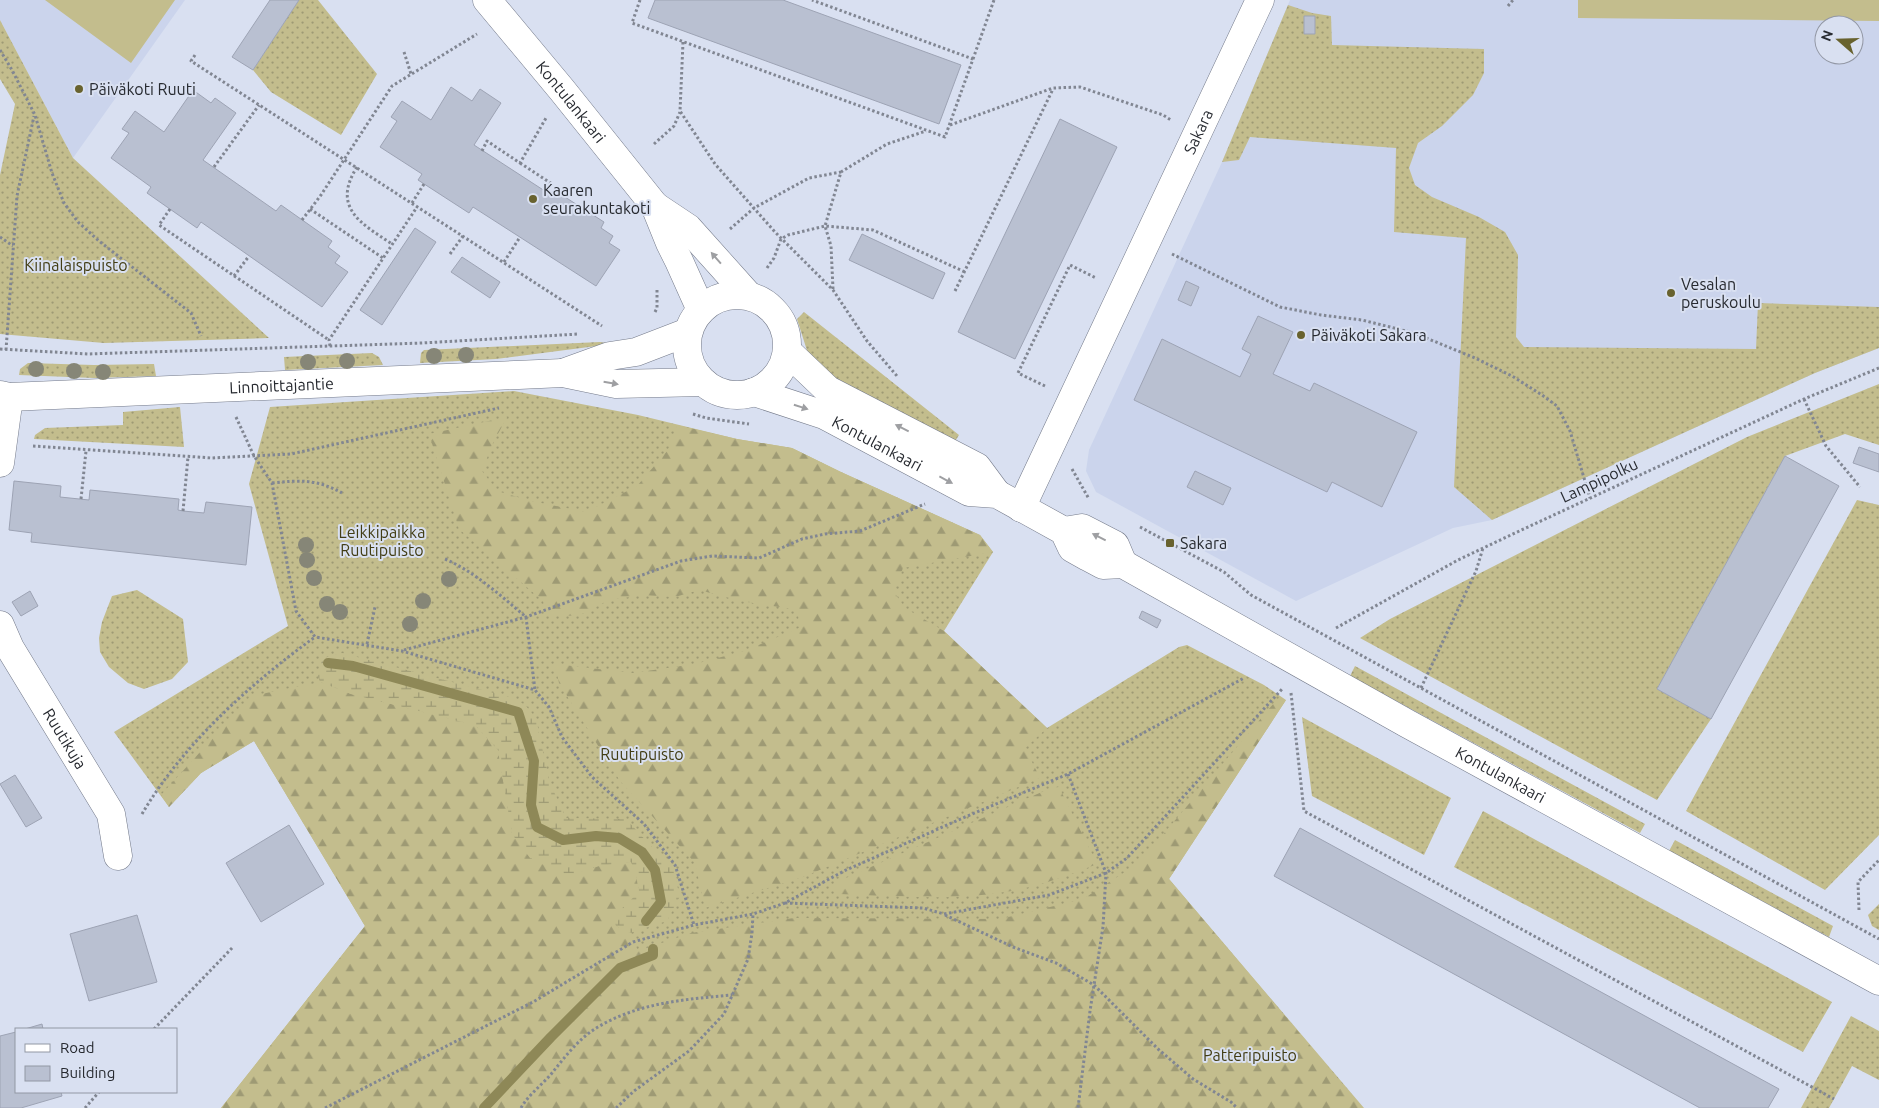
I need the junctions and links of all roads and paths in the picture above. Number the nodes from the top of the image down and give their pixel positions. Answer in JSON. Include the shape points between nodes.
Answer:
{"nodes":[{"id":1,"x":640,"y":0,"type":"edge"},
{"id":2,"x":812,"y":0,"type":"edge"},
{"id":3,"x":994,"y":0,"type":"edge"},
{"id":4,"x":1260,"y":0,"type":"edge"},
{"id":5,"x":1514,"y":0,"type":"edge"},
{"id":6,"x":1508,"y":6,"type":"dead end"},
{"id":7,"x":495,"y":9,"type":"edge"},
{"id":8,"x":683,"y":42,"type":"junction"},
{"id":9,"x":0,"y":50,"type":"edge"},
{"id":10,"x":404,"y":52,"type":"dead end"},
{"id":11,"x":195,"y":55,"type":"dead end"},
{"id":12,"x":973,"y":59,"type":"junction"},
{"id":13,"x":411,"y":74,"type":"junction"},
{"id":14,"x":1053,"y":88,"type":"junction"},
{"id":15,"x":259,"y":105,"type":"junction"},
{"id":16,"x":680,"y":111,"type":"junction"},
{"id":17,"x":35,"y":115,"type":"junction"},
{"id":18,"x":544,"y":121,"type":"dead end"},
{"id":19,"x":1176,"y":122,"type":"dead end"},
{"id":20,"x":949,"y":126,"type":"junction"},
{"id":21,"x":927,"y":131,"type":"junction"},
{"id":22,"x":654,"y":144,"type":"dead end"},
{"id":23,"x":482,"y":150,"type":"dead end"},
{"id":24,"x":344,"y":159,"type":"junction"},
{"id":25,"x":520,"y":163,"type":"junction"},
{"id":26,"x":214,"y":167,"type":"dead end"},
{"id":27,"x":357,"y":168,"type":"junction"},
{"id":28,"x":841,"y":172,"type":"junction"},
{"id":29,"x":424,"y":184,"type":"dead end"},
{"id":30,"x":552,"y":184,"type":"dead end"},
{"id":31,"x":412,"y":203,"type":"junction"},
{"id":32,"x":655,"y":206,"type":"junction"},
{"id":33,"x":418,"y":207,"type":"junction"},
{"id":34,"x":754,"y":208,"type":"junction"},
{"id":35,"x":170,"y":209,"type":"dead end"},
{"id":36,"x":310,"y":209,"type":"junction"},
{"id":37,"x":302,"y":220,"type":"dead end"},
{"id":38,"x":825,"y":226,"type":"junction"},
{"id":39,"x":730,"y":230,"type":"dead end"},
{"id":40,"x":0,"y":236,"type":"edge"},
{"id":41,"x":463,"y":236,"type":"junction"},
{"id":42,"x":520,"y":237,"type":"dead end"},
{"id":43,"x":782,"y":238,"type":"junction"},
{"id":44,"x":392,"y":244,"type":"junction"},
{"id":45,"x":14,"y":246,"type":"junction"},
{"id":46,"x":1165,"y":250,"type":"dead end"},
{"id":47,"x":450,"y":254,"type":"dead end"},
{"id":48,"x":249,"y":256,"type":"dead end"},
{"id":49,"x":383,"y":258,"type":"junction"},
{"id":50,"x":504,"y":262,"type":"junction"},
{"id":51,"x":767,"y":268,"type":"dead end"},
{"id":52,"x":964,"y":272,"type":"junction"},
{"id":53,"x":234,"y":276,"type":"junction"},
{"id":54,"x":1101,"y":280,"type":"dead end"},
{"id":55,"x":656,"y":282,"type":"dead end"},
{"id":56,"x":833,"y":290,"type":"junction"},
{"id":57,"x":955,"y":291,"type":"dead end"},
{"id":58,"x":748,"y":295,"type":"junction"},
{"id":59,"x":652,"y":318,"type":"dead end"},
{"id":60,"x":694,"y":321,"type":"junction"},
{"id":61,"x":603,"y":327,"type":"dead end"},
{"id":62,"x":580,"y":334,"type":"dead end"},
{"id":63,"x":201,"y":336,"type":"dead end"},
{"id":64,"x":328,"y":340,"type":"junction"},
{"id":65,"x":330,"y":346,"type":"junction"},
{"id":66,"x":0,"y":349,"type":"edge"},
{"id":67,"x":6,"y":350,"type":"junction"},
{"id":68,"x":787,"y":351,"type":"junction"},
{"id":69,"x":1879,"y":368,"type":"edge"},
{"id":70,"x":564,"y":373,"type":"junction"},
{"id":71,"x":897,"y":376,"type":"dead end"},
{"id":72,"x":703,"y":382,"type":"junction"},
{"id":73,"x":1049,"y":388,"type":"dead end"},
{"id":74,"x":754,"y":392,"type":"junction"},
{"id":75,"x":4,"y":396,"type":"edge"},
{"id":76,"x":1804,"y":399,"type":"junction"},
{"id":77,"x":501,"y":408,"type":"dead end"},
{"id":78,"x":232,"y":410,"type":"dead end"},
{"id":79,"x":688,"y":413,"type":"dead end"},
{"id":80,"x":758,"y":424,"type":"dead end"},
{"id":81,"x":28,"y":446,"type":"dead end"},
{"id":82,"x":86,"y":451,"type":"junction"},
{"id":83,"x":254,"y":456,"type":"junction"},
{"id":84,"x":188,"y":457,"type":"junction"},
{"id":85,"x":0,"y":463,"type":"edge"},
{"id":86,"x":1072,"y":469,"type":"dead end"},
{"id":87,"x":272,"y":483,"type":"junction"},
{"id":88,"x":1860,"y":487,"type":"dead end"},
{"id":89,"x":342,"y":493,"type":"dead end"},
{"id":90,"x":997,"y":494,"type":"junction"},
{"id":91,"x":1590,"y":498,"type":"junction"},
{"id":92,"x":81,"y":499,"type":"dead end"},
{"id":93,"x":928,"y":503,"type":"dead end"},
{"id":94,"x":1096,"y":503,"type":"dead end"},
{"id":95,"x":1021,"y":508,"type":"junction"},
{"id":96,"x":183,"y":511,"type":"dead end"},
{"id":97,"x":1133,"y":524,"type":"dead end"},
{"id":98,"x":1484,"y":548,"type":"junction"},
{"id":99,"x":445,"y":559,"type":"dead end"},
{"id":100,"x":374,"y":608,"type":"dead end"},
{"id":101,"x":526,"y":617,"type":"junction"},
{"id":102,"x":0,"y":625,"type":"edge"},
{"id":103,"x":1336,"y":628,"type":"dead end"},
{"id":104,"x":315,"y":637,"type":"junction"},
{"id":105,"x":367,"y":644,"type":"junction"},
{"id":106,"x":402,"y":651,"type":"junction"},
{"id":107,"x":1244,"y":678,"type":"dead end"},
{"id":108,"x":1283,"y":688,"type":"dead end"},
{"id":109,"x":1421,"y":688,"type":"junction"},
{"id":110,"x":535,"y":690,"type":"junction"},
{"id":111,"x":1291,"y":692,"type":"dead end"},
{"id":112,"x":1068,"y":774,"type":"junction"},
{"id":113,"x":118,"y":856,"type":"joint"},
{"id":114,"x":1879,"y":860,"type":"edge"},
{"id":115,"x":1106,"y":873,"type":"junction"},
{"id":116,"x":785,"y":902,"type":"junction"},
{"id":117,"x":1859,"y":910,"type":"dead end"},
{"id":118,"x":753,"y":914,"type":"junction"},
{"id":119,"x":944,"y":914,"type":"junction"},
{"id":120,"x":694,"y":925,"type":"junction"},
{"id":121,"x":1879,"y":939,"type":"edge"},
{"id":122,"x":233,"y":947,"type":"dead end"},
{"id":123,"x":1879,"y":981,"type":"edge"},
{"id":124,"x":1094,"y":985,"type":"junction"},
{"id":125,"x":732,"y":995,"type":"junction"},
{"id":126,"x":155,"y":1028,"type":"edge"},
{"id":127,"x":98,"y":1093,"type":"edge"},
{"id":128,"x":1834,"y":1099,"type":"dead end"},
{"id":129,"x":85,"y":1108,"type":"edge"},
{"id":130,"x":325,"y":1108,"type":"edge"},
{"id":131,"x":521,"y":1108,"type":"edge"},
{"id":132,"x":616,"y":1108,"type":"edge"},
{"id":133,"x":1078,"y":1108,"type":"edge"},
{"id":134,"x":1238,"y":1108,"type":"edge"}],
"edges":[{"from":1,"to":8,"type":"path","via":[[632,23]]},
{"from":2,"to":12,"type":"path"},
{"from":3,"to":12,"type":"path"},
{"from":4,"to":95,"type":"main road","name":"Sakara"},
{"from":5,"to":6,"type":"path"},
{"from":7,"to":13,"type":"path"},
{"from":7,"to":32,"type":"main road","name":"Kontulankaari"},
{"from":8,"to":16,"type":"path"},
{"from":8,"to":21,"type":"path"},
{"from":9,"to":17,"type":"path"},
{"from":10,"to":13,"type":"path"},
{"from":11,"to":15,"type":"path","via":[[191,61]]},
{"from":12,"to":20,"type":"path"},
{"from":13,"to":24,"type":"path","via":[[392,86]]},
{"from":14,"to":19,"type":"path","via":[[1080,87]]},
{"from":14,"to":20,"type":"path"},
{"from":14,"to":52,"type":"path"},
{"from":15,"to":24,"type":"path"},
{"from":15,"to":26,"type":"path"},
{"from":16,"to":22,"type":"path","via":[[674,126]]},
{"from":16,"to":34,"type":"path","via":[[715,164]]},
{"from":17,"to":45,"type":"path","via":[[17,196]]},
{"from":17,"to":63,"type":"path","via":[[64,203],[78,222],[191,313]]},
{"from":18,"to":25,"type":"path"},
{"from":20,"to":21,"type":"path","via":[[945,138]]},
{"from":21,"to":28,"type":"path","via":[[887,144]]},
{"from":23,"to":25,"type":"path","via":[[487,141]]},
{"from":24,"to":27,"type":"path"},
{"from":24,"to":36,"type":"path"},
{"from":25,"to":30,"type":"path"},
{"from":27,"to":31,"type":"path"},
{"from":27,"to":44,"type":"path","via":[[348,188],[351,210],[356,219]]},
{"from":28,"to":34,"type":"path","via":[[810,178]]},
{"from":28,"to":38,"type":"path"},
{"from":29,"to":31,"type":"path"},
{"from":31,"to":33,"type":"path"},
{"from":58,"to":32,"type":"main road","name":"Kontulankaari","one_way":true,"via":[[688,228]]},
{"from":32,"to":60,"type":"main road","name":"Kontulankaari","via":[[679,261]]},
{"from":33,"to":41,"type":"path"},
{"from":33,"to":44,"type":"path"},
{"from":34,"to":39,"type":"path"},
{"from":34,"to":43,"type":"path"},
{"from":35,"to":53,"type":"path","via":[[159,225]]},
{"from":36,"to":37,"type":"path"},
{"from":36,"to":49,"type":"path"},
{"from":38,"to":43,"type":"path"},
{"from":38,"to":52,"type":"path","via":[[873,230]]},
{"from":38,"to":56,"type":"path","via":[[831,246]]},
{"from":40,"to":45,"type":"path"},
{"from":41,"to":47,"type":"path"},
{"from":41,"to":50,"type":"path"},
{"from":42,"to":50,"type":"path"},
{"from":43,"to":51,"type":"path"},
{"from":43,"to":56,"type":"path"},
{"from":44,"to":49,"type":"path"},
{"from":45,"to":67,"type":"path"},
{"from":46,"to":91,"type":"path","via":[[1280,307],[1362,320],[1414,333],[1512,376],[1557,406],[1570,431]]},
{"from":48,"to":53,"type":"path"},
{"from":49,"to":64,"type":"path"},
{"from":50,"to":61,"type":"path"},
{"from":52,"to":57,"type":"path"},
{"from":53,"to":64,"type":"path"},
{"from":54,"to":73,"type":"path","via":[[1070,265],[1018,373]]},
{"from":55,"to":59,"type":"path","via":[[657,308]]},
{"from":56,"to":71,"type":"path","via":[[867,341]]},
{"from":58,"to":60,"type":"main road","via":[[734,294],[709,302]]},
{"from":58,"to":68,"type":"main road","name":"Kontulankaari","via":[[769,306],[779,316],[785,328]]},
{"from":60,"to":70,"type":"main road","name":"Linnoittajantie","via":[[636,352],[610,356]]},
{"from":60,"to":72,"type":"main road","name":"Kontulankaari","via":[[687,348],[694,371]]},
{"from":62,"to":65,"type":"path"},
{"from":64,"to":65,"type":"path"},
{"from":65,"to":67,"type":"path","via":[[88,354]]},
{"from":66,"to":67,"type":"path"},
{"from":68,"to":74,"type":"main road","name":"Kontulankaari","via":[[777,376]]},
{"from":90,"to":68,"type":"main road","name":"Kontulankaari","one_way":true,"via":[[976,467],[828,390]]},
{"from":69,"to":76,"type":"path","name":"Lampipolku"},
{"from":70,"to":72,"type":"main road","name":"Linnoittajantie","one_way":true,"via":[[616,384]]},
{"from":70,"to":75,"type":"main road","name":"Linnoittajantie"},
{"from":72,"to":74,"type":"main road","name":"Kontulankaari","via":[[728,395]]},
{"from":74,"to":90,"type":"main road","name":"Kontulankaari","one_way":true,"via":[[824,415],[969,492]]},
{"from":75,"to":85,"type":"main road"},
{"from":76,"to":88,"type":"path","via":[[1826,446]]},
{"from":76,"to":91,"type":"path","name":"Lampipolku"},
{"from":77,"to":83,"type":"path","via":[[291,454]]},
{"from":78,"to":83,"type":"path"},
{"from":79,"to":80,"type":"path"},
{"from":81,"to":82,"type":"path"},
{"from":82,"to":84,"type":"path"},
{"from":82,"to":92,"type":"path"},
{"from":83,"to":84,"type":"path"},
{"from":83,"to":87,"type":"path"},
{"from":84,"to":96,"type":"path"},
{"from":86,"to":94,"type":"path","via":[[1087,498]]},
{"from":87,"to":89,"type":"path","via":[[313,482],[328,485]]},
{"from":87,"to":104,"type":"path","via":[[296,611]]},
{"from":90,"to":95,"type":"main road","name":"Kontulankaari"},
{"from":91,"to":98,"type":"path","name":"Lampipolku"},
{"from":93,"to":101,"type":"path","via":[[860,531],[802,539],[759,558],[712,556],[681,561]]},
{"from":95,"to":123,"type":"main road","name":"Kontulankaari","via":[[1064,531],[1072,548],[1103,565],[1123,564]]},
{"from":97,"to":109,"type":"path","via":[[1224,572],[1251,595]]},
{"from":98,"to":103,"type":"path","name":"Lampipolku"},
{"from":98,"to":109,"type":"path"},
{"from":99,"to":101,"type":"path","via":[[476,577]]},
{"from":100,"to":105,"type":"path"},
{"from":101,"to":106,"type":"path"},
{"from":101,"to":110,"type":"path"},
{"from":102,"to":113,"type":"main road","name":"Ruutikuja","via":[[10,648],[111,814]]},
{"from":104,"to":105,"type":"path"},
{"from":104,"to":113,"type":"path","via":[[286,658],[204,731],[152,798]]},
{"from":105,"to":106,"type":"path"},
{"from":106,"to":110,"type":"path"},
{"from":107,"to":112,"type":"path"},
{"from":108,"to":115,"type":"path","via":[[1127,858]]},
{"from":109,"to":121,"type":"path"},
{"from":110,"to":120,"type":"path","via":[[549,707],[562,737],[592,777],[644,824],[675,864]]},
{"from":111,"to":128,"type":"path","via":[[1304,811]]},
{"from":112,"to":115,"type":"path"},
{"from":112,"to":116,"type":"path","via":[[844,871]]},
{"from":114,"to":117,"type":"path","via":[[1858,882]]},
{"from":115,"to":119,"type":"path","via":[[1048,895]]},
{"from":115,"to":124,"type":"path","via":[[1103,927]]},
{"from":116,"to":118,"type":"path"},
{"from":116,"to":119,"type":"path","via":[[923,908]]},
{"from":118,"to":120,"type":"path"},
{"from":118,"to":125,"type":"path","via":[[748,959]]},
{"from":119,"to":124,"type":"path","via":[[1013,947],[1056,963]]},
{"from":120,"to":130,"type":"path","via":[[633,942],[533,1002]]},
{"from":122,"to":126,"type":"path"},
{"from":124,"to":133,"type":"path"},
{"from":124,"to":134,"type":"path","via":[[1193,1079]]},
{"from":125,"to":131,"type":"path","via":[[678,999],[633,1011],[597,1027],[573,1048]]},
{"from":125,"to":132,"type":"path","via":[[724,1014],[689,1051]]},
{"from":127,"to":129,"type":"path"}]}
